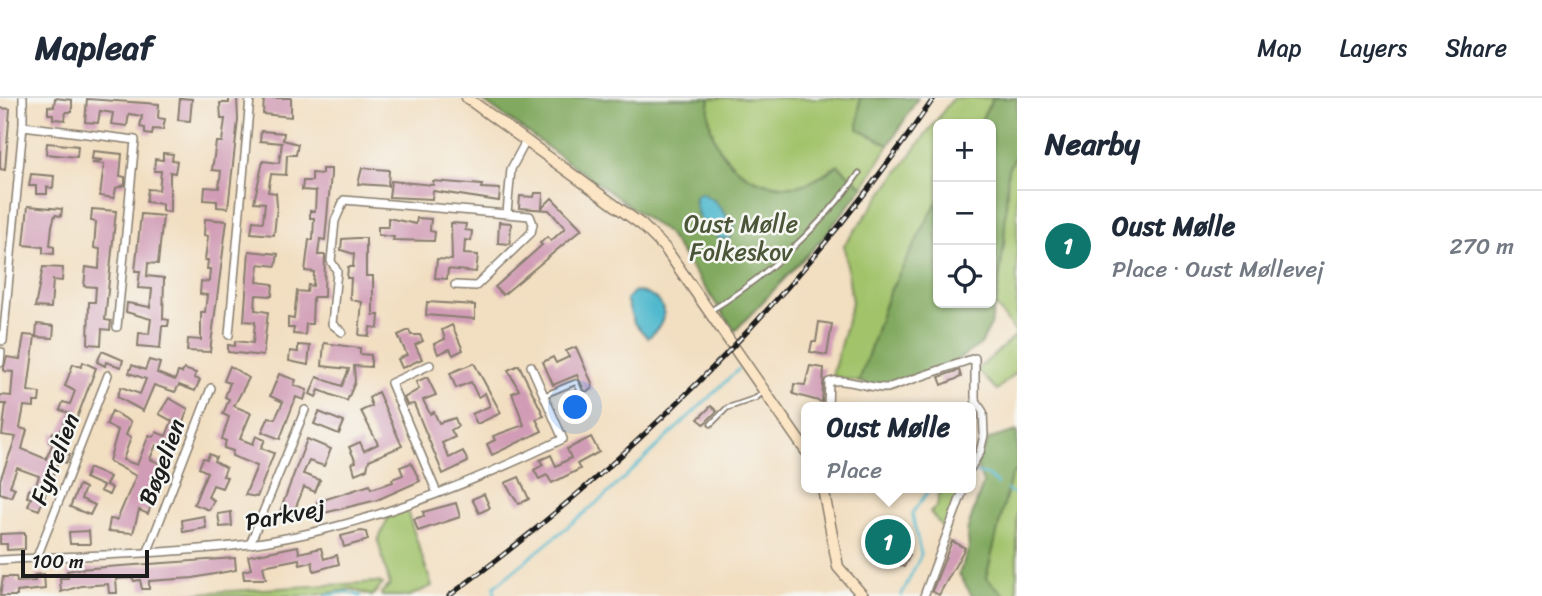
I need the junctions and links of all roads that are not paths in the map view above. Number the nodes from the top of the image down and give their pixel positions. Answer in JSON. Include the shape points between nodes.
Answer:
{"nodes":[{"id":1,"x":23,"y":98,"type":"edge"},
{"id":2,"x":250,"y":98,"type":"edge"},
{"id":3,"x":467,"y":98,"type":"edge"},
{"id":4,"x":23,"y":126,"type":"junction"},
{"id":5,"x":526,"y":141,"type":"junction"},
{"id":6,"x":859,"y":173,"type":"dead end"},
{"id":7,"x":507,"y":213,"type":"junction"},
{"id":8,"x":455,"y":285,"type":"dead end"},
{"id":9,"x":710,"y":311,"type":"junction"},
{"id":10,"x":117,"y":327,"type":"dead end"},
{"id":11,"x":342,"y":332,"type":"dead end"},
{"id":12,"x":229,"y":335,"type":"dead end"},
{"id":13,"x":3,"y":341,"type":"dead end"},
{"id":14,"x":1,"y":352,"type":"edge"},
{"id":15,"x":0,"y":363,"type":"edge"},
{"id":16,"x":430,"y":365,"type":"dead end"},
{"id":17,"x":531,"y":366,"type":"dead end"},
{"id":18,"x":108,"y":375,"type":"dead end"},
{"id":19,"x":211,"y":387,"type":"dead end"},
{"id":20,"x":580,"y":391,"type":"dead end"},
{"id":21,"x":764,"y":391,"type":"junction"},
{"id":22,"x":544,"y":396,"type":"junction"},
{"id":23,"x":828,"y":402,"type":"edge"},
{"id":24,"x":305,"y":410,"type":"dead end"},
{"id":25,"x":711,"y":424,"type":"dead end"},
{"id":26,"x":801,"y":444,"type":"edge"},
{"id":27,"x":976,"y":458,"type":"edge"},
{"id":28,"x":437,"y":493,"type":"junction"},
{"id":29,"x":824,"y":493,"type":"edge"},
{"id":30,"x":962,"y":493,"type":"edge"},
{"id":31,"x":250,"y":544,"type":"junction"},
{"id":32,"x":148,"y":551,"type":"junction"},
{"id":33,"x":37,"y":557,"type":"junction"},
{"id":34,"x":0,"y":560,"type":"edge"},
{"id":35,"x":863,"y":596,"type":"edge"},
{"id":36,"x":924,"y":596,"type":"edge"}],
"edges":[{"from":1,"to":4,"type":"street"},
{"from":2,"to":12,"type":"street"},
{"from":3,"to":5,"type":"street"},
{"from":4,"to":10,"type":"street","via":[[135,140]]},
{"from":4,"to":13,"type":"street"},
{"from":5,"to":7,"type":"street","via":[[511,169]]},
{"from":5,"to":9,"type":"street","via":[[642,225],[681,267]]},
{"from":6,"to":9,"type":"lane","via":[[822,218]]},
{"from":7,"to":8,"type":"street","via":[[530,216],[531,233],[476,286]]},
{"from":7,"to":11,"type":"street","via":[[344,200],[335,221],[331,261],[337,271],[332,324]]},
{"from":9,"to":21,"type":"street"},
{"from":14,"to":15,"type":"street"},
{"from":16,"to":28,"type":"street","via":[[391,383]]},
{"from":17,"to":22,"type":"street"},
{"from":18,"to":33,"type":"street","name":"Fyrrelien"},
{"from":19,"to":32,"type":"street","name":"Bøgelien"},
{"from":20,"to":22,"type":"lane","via":[[576,382]]},
{"from":21,"to":25,"type":"lane","via":[[727,408]]},
{"from":21,"to":26,"type":"street"},
{"from":22,"to":28,"type":"street","name":"Parkvej","via":[[563,439]]},
{"from":23,"to":27,"type":"street","via":[[829,382],[887,388],[975,358],[975,400],[983,412],[984,435]]},
{"from":24,"to":31,"type":"street"},
{"from":28,"to":31,"type":"street","name":"Parkvej","via":[[311,532]]},
{"from":29,"to":35,"type":"street","via":[[838,567]]},
{"from":30,"to":36,"type":"street"},
{"from":31,"to":32,"type":"street","name":"Parkvej"},
{"from":32,"to":33,"type":"street","name":"Parkvej"},
{"from":33,"to":34,"type":"street","name":"Parkvej"}]}
